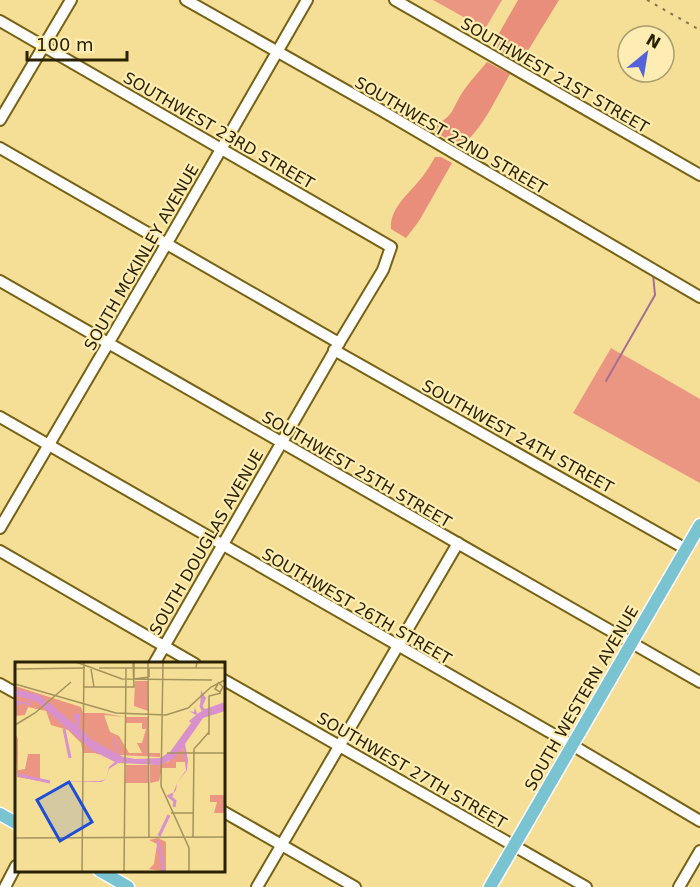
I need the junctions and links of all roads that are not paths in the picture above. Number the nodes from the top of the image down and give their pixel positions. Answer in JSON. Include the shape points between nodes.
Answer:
{"nodes":[{"id":1,"x":71,"y":0,"type":"edge"},
{"id":2,"x":186,"y":0,"type":"edge"},
{"id":3,"x":307,"y":0,"type":"edge"},
{"id":4,"x":395,"y":0,"type":"edge"},
{"id":5,"x":0,"y":21,"type":"edge"},
{"id":6,"x":44,"y":46,"type":"junction"},
{"id":7,"x":277,"y":52,"type":"junction"},
{"id":8,"x":0,"y":120,"type":"edge"},
{"id":9,"x":0,"y":148,"type":"edge"},
{"id":10,"x":221,"y":149,"type":"junction"},
{"id":11,"x":700,"y":176,"type":"edge"},
{"id":12,"x":167,"y":243,"type":"junction"},
{"id":13,"x":391,"y":247,"type":"joint"},
{"id":14,"x":0,"y":281,"type":"edge"},
{"id":15,"x":700,"y":297,"type":"edge"},
{"id":16,"x":108,"y":344,"type":"junction"},
{"id":17,"x":337,"y":346,"type":"junction"},
{"id":18,"x":0,"y":417,"type":"edge"},
{"id":19,"x":281,"y":442,"type":"junction"},
{"id":20,"x":48,"y":445,"type":"junction"},
{"id":21,"x":700,"y":525,"type":"edge"},
{"id":22,"x":0,"y":528,"type":"edge"},
{"id":23,"x":458,"y":543,"type":"junction"},
{"id":24,"x":693,"y":544,"type":"edge"},
{"id":25,"x":222,"y":546,"type":"junction"},
{"id":26,"x":0,"y":551,"type":"edge"},
{"id":27,"x":632,"y":642,"type":"junction"},
{"id":28,"x":164,"y":646,"type":"junction"},
{"id":29,"x":398,"y":647,"type":"junction"},
{"id":30,"x":155,"y":662,"type":"edge"},
{"id":31,"x":193,"y":662,"type":"edge"},
{"id":32,"x":225,"y":681,"type":"edge"},
{"id":33,"x":700,"y":682,"type":"edge"},
{"id":34,"x":0,"y":684,"type":"edge"},
{"id":35,"x":15,"y":692,"type":"edge"},
{"id":36,"x":573,"y":745,"type":"junction"},
{"id":37,"x":341,"y":746,"type":"junction"},
{"id":38,"x":225,"y":813,"type":"edge"},
{"id":39,"x":0,"y":814,"type":"edge"},
{"id":40,"x":700,"y":821,"type":"edge"},
{"id":41,"x":15,"y":822,"type":"edge"},
{"id":42,"x":282,"y":845,"type":"junction"},
{"id":43,"x":514,"y":845,"type":"junction"},
{"id":44,"x":700,"y":851,"type":"edge"},
{"id":45,"x":15,"y":868,"type":"edge"},
{"id":46,"x":102,"y":872,"type":"edge"},
{"id":47,"x":5,"y":887,"type":"edge"},
{"id":48,"x":128,"y":887,"type":"edge"},
{"id":49,"x":257,"y":887,"type":"edge"},
{"id":50,"x":355,"y":887,"type":"edge"},
{"id":51,"x":490,"y":887,"type":"edge"},
{"id":52,"x":586,"y":887,"type":"edge"},
{"id":53,"x":679,"y":887,"type":"edge"}],
"edges":[{"from":1,"to":6,"type":"street"},
{"from":2,"to":7,"type":"street","name":"SOUTHWEST 22ND STREET"},
{"from":3,"to":7,"type":"street","name":"SOUTH MCKINLEY AVENUE"},
{"from":4,"to":11,"type":"street","name":"SOUTHWEST 21ST STREET"},
{"from":5,"to":6,"type":"street","name":"SOUTHWEST 23RD STREET"},
{"from":6,"to":8,"type":"street"},
{"from":6,"to":10,"type":"street","name":"SOUTHWEST 23RD STREET"},
{"from":7,"to":10,"type":"street","name":"SOUTH MCKINLEY AVENUE"},
{"from":7,"to":15,"type":"street","name":"SOUTHWEST 22ND STREET"},
{"from":9,"to":12,"type":"street","name":"SOUTHWEST 24TH STREET"},
{"from":10,"to":12,"type":"street","name":"SOUTH MCKINLEY AVENUE"},
{"from":10,"to":13,"type":"street","name":"SOUTHWEST 23RD STREET"},
{"from":12,"to":16,"type":"street","name":"SOUTH MCKINLEY AVENUE"},
{"from":12,"to":17,"type":"street","name":"SOUTHWEST 24TH STREET"},
{"from":13,"to":17,"type":"street","name":"SOUTH DOUGLAS AVENUE","via":[[383,270]]},
{"from":14,"to":16,"type":"street","name":"SOUTHWEST 25TH STREET"},
{"from":16,"to":19,"type":"street","name":"SOUTHWEST 25TH STREET"},
{"from":16,"to":20,"type":"street","name":"SOUTH MCKINLEY AVENUE"},
{"from":17,"to":19,"type":"street","name":"SOUTH DOUGLAS AVENUE"},
{"from":17,"to":24,"type":"street","name":"SOUTHWEST 24TH STREET"},
{"from":18,"to":20,"type":"street","name":"SOUTHWEST 26TH STREET"},
{"from":19,"to":23,"type":"street","name":"SOUTHWEST 25TH STREET"},
{"from":19,"to":25,"type":"street","name":"SOUTH DOUGLAS AVENUE"},
{"from":20,"to":22,"type":"street","name":"SOUTH MCKINLEY AVENUE"},
{"from":20,"to":25,"type":"street","name":"SOUTHWEST 26TH STREET"},
{"from":21,"to":24,"type":"main road","name":"SOUTH WESTERN AVENUE"},
{"from":23,"to":27,"type":"street","name":"SOUTHWEST 25TH STREET"},
{"from":23,"to":29,"type":"street"},
{"from":24,"to":27,"type":"main road","name":"SOUTH WESTERN AVENUE"},
{"from":25,"to":28,"type":"street","name":"SOUTH DOUGLAS AVENUE"},
{"from":25,"to":29,"type":"street","name":"SOUTHWEST 26TH STREET"},
{"from":26,"to":28,"type":"street"},
{"from":27,"to":33,"type":"street","name":"SOUTHWEST 25TH STREET"},
{"from":27,"to":36,"type":"main road","name":"SOUTH WESTERN AVENUE"},
{"from":28,"to":30,"type":"street","name":"SOUTH DOUGLAS AVENUE"},
{"from":28,"to":31,"type":"street"},
{"from":29,"to":36,"type":"street","name":"SOUTHWEST 26TH STREET"},
{"from":29,"to":37,"type":"street"},
{"from":32,"to":37,"type":"street","name":"SOUTHWEST 27TH STREET"},
{"from":34,"to":35,"type":"street"},
{"from":36,"to":40,"type":"street","name":"SOUTHWEST 26TH STREET"},
{"from":36,"to":43,"type":"main road","name":"SOUTH WESTERN AVENUE"},
{"from":37,"to":42,"type":"street"},
{"from":37,"to":43,"type":"street","name":"SOUTHWEST 27TH STREET"},
{"from":38,"to":42,"type":"street"},
{"from":39,"to":41,"type":"main road"},
{"from":42,"to":49,"type":"street"},
{"from":42,"to":50,"type":"street"},
{"from":43,"to":51,"type":"main road","name":"SOUTH WESTERN AVENUE"},
{"from":43,"to":52,"type":"street","name":"SOUTHWEST 27TH STREET"},
{"from":44,"to":53,"type":"street"},
{"from":45,"to":47,"type":"street"},
{"from":46,"to":48,"type":"main road"}]}
